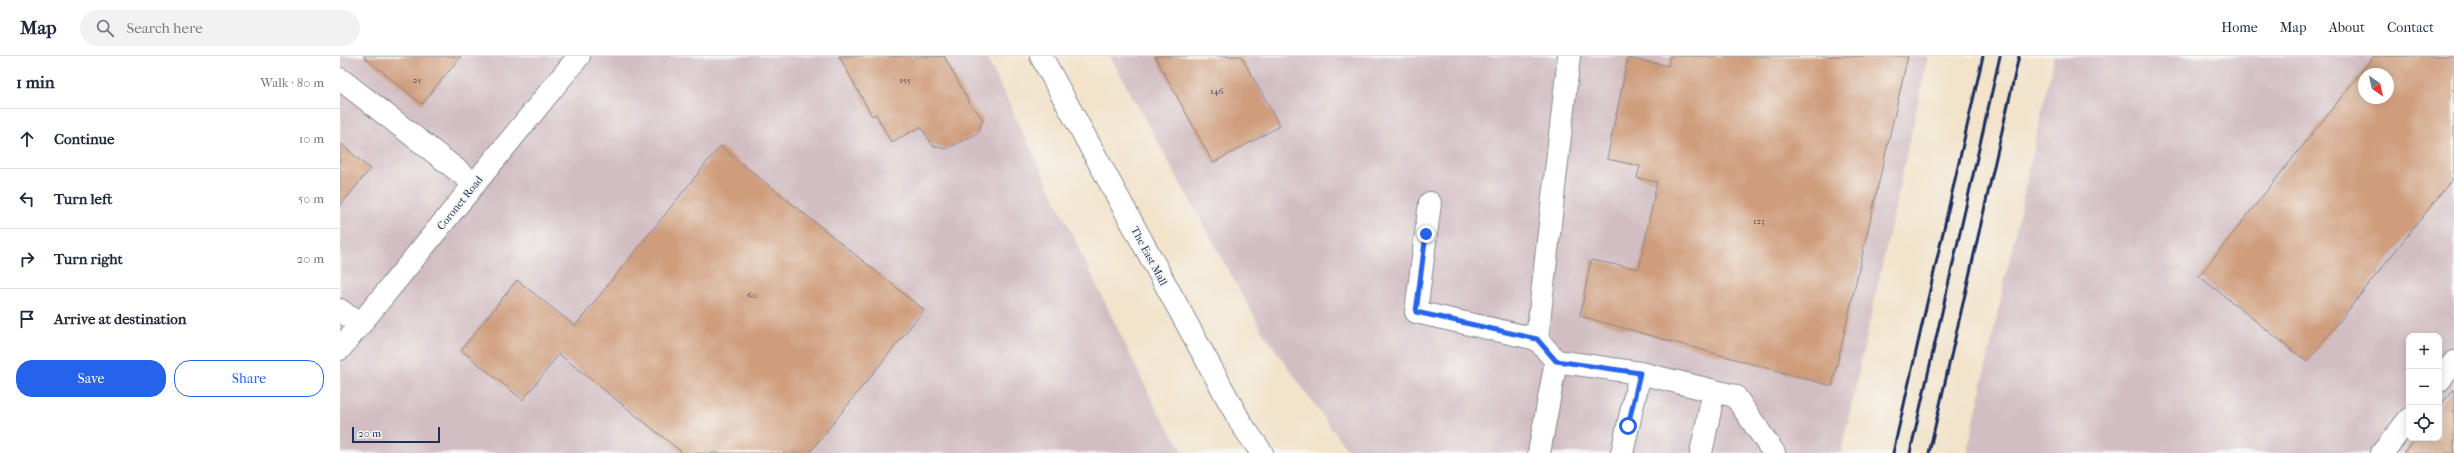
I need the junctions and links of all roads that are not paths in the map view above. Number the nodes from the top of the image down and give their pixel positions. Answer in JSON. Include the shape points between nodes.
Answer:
{"nodes":[{"id":1,"x":579,"y":56,"type":"edge"},
{"id":2,"x":1040,"y":56,"type":"edge"},
{"id":3,"x":1569,"y":56,"type":"edge"},
{"id":4,"x":340,"y":79,"type":"edge"},
{"id":5,"x":475,"y":184,"type":"junction"},
{"id":6,"x":1430,"y":203,"type":"dead end"},
{"id":7,"x":340,"y":310,"type":"edge"},
{"id":8,"x":360,"y":325,"type":"junction"},
{"id":9,"x":1537,"y":339,"type":"junction"},
{"id":10,"x":340,"y":349,"type":"edge"},
{"id":11,"x":1556,"y":361,"type":"junction"},
{"id":12,"x":2454,"y":362,"type":"edge"},
{"id":13,"x":1640,"y":373,"type":"junction"},
{"id":14,"x":2442,"y":377,"type":"edge"},
{"id":15,"x":1714,"y":391,"type":"junction"},
{"id":16,"x":2406,"y":423,"type":"edge"},
{"id":17,"x":1262,"y":453,"type":"edge"},
{"id":18,"x":1539,"y":453,"type":"edge"},
{"id":19,"x":1622,"y":453,"type":"edge"},
{"id":20,"x":1700,"y":453,"type":"edge"},
{"id":21,"x":1774,"y":453,"type":"edge"},
{"id":22,"x":2382,"y":453,"type":"edge"}],
"edges":[{"from":1,"to":5,"type":"main road","name":"Coronet Road"},
{"from":2,"to":17,"type":"main road","name":"The East Mall","via":[[1242,425]]},
{"from":3,"to":9,"type":"main road"},
{"from":4,"to":5,"type":"main road"},
{"from":5,"to":8,"type":"main road","name":"Coronet Road"},
{"from":6,"to":9,"type":"main road","via":[[1416,312]]},
{"from":7,"to":8,"type":"main road"},
{"from":8,"to":10,"type":"main road","name":"Coronet Road"},
{"from":9,"to":11,"type":"main road"},
{"from":11,"to":13,"type":"main road"},
{"from":11,"to":18,"type":"main road"},
{"from":12,"to":14,"type":"main road"},
{"from":13,"to":15,"type":"main road"},
{"from":13,"to":19,"type":"main road"},
{"from":15,"to":20,"type":"main road"},
{"from":15,"to":21,"type":"main road","via":[[1735,396]]},
{"from":16,"to":22,"type":"main road"}]}
